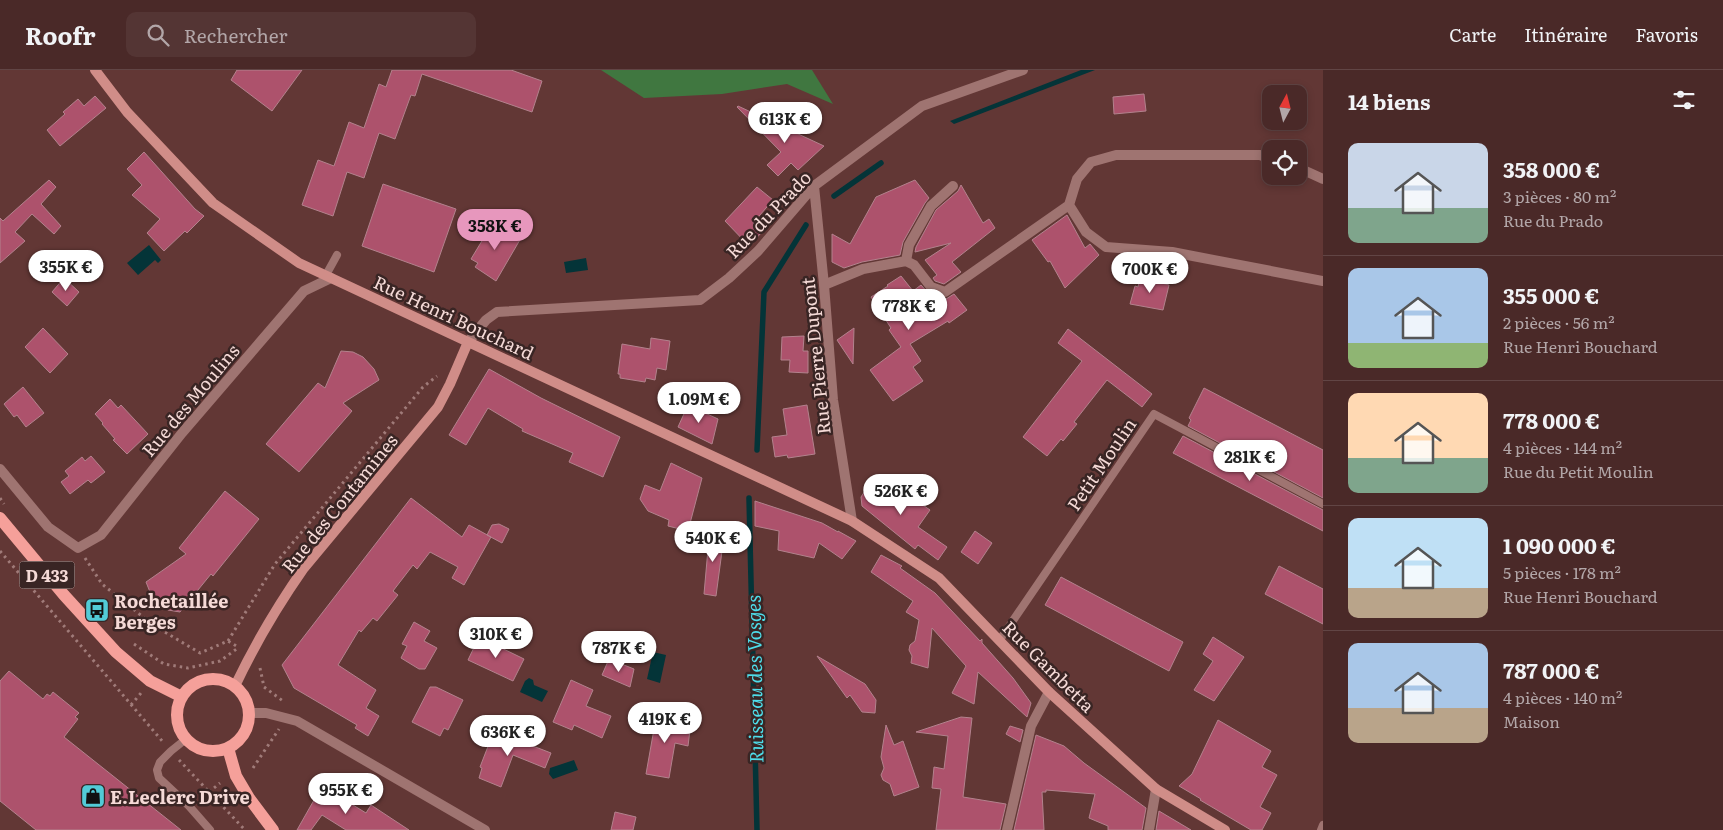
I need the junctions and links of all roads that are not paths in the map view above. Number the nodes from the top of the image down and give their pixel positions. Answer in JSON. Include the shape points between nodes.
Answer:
{"nodes":[{"id":1,"x":95,"y":70,"type":"edge"},
{"id":2,"x":1024,"y":70,"type":"edge"},
{"id":3,"x":1262,"y":156,"type":"edge"},
{"id":4,"x":1307,"y":172,"type":"edge"},
{"id":5,"x":1323,"y":179,"type":"edge"},
{"id":6,"x":814,"y":186,"type":"junction"},
{"id":7,"x":953,"y":186,"type":"dead end"},
{"id":8,"x":1069,"y":205,"type":"junction"},
{"id":9,"x":337,"y":255,"type":"dead end"},
{"id":10,"x":906,"y":261,"type":"junction"},
{"id":11,"x":329,"y":276,"type":"junction"},
{"id":12,"x":1323,"y":281,"type":"edge"},
{"id":13,"x":824,"y":285,"type":"junction"},
{"id":14,"x":468,"y":342,"type":"junction"},
{"id":15,"x":0,"y":469,"type":"edge"},
{"id":16,"x":1323,"y":504,"type":"edge"},
{"id":17,"x":0,"y":518,"type":"edge"},
{"id":18,"x":852,"y":521,"type":"junction"},
{"id":19,"x":999,"y":641,"type":"junction"},
{"id":20,"x":235,"y":686,"type":"junction"},
{"id":21,"x":1049,"y":692,"type":"junction"},
{"id":22,"x":182,"y":697,"type":"junction"},
{"id":23,"x":250,"y":713,"type":"junction"},
{"id":24,"x":186,"y":739,"type":"junction"},
{"id":25,"x":228,"y":748,"type":"junction"},
{"id":26,"x":1156,"y":789,"type":"junction"},
{"id":27,"x":1323,"y":825,"type":"edge"},
{"id":28,"x":210,"y":830,"type":"edge"},
{"id":29,"x":273,"y":830,"type":"edge"},
{"id":30,"x":485,"y":830,"type":"edge"},
{"id":31,"x":1007,"y":830,"type":"edge"},
{"id":32,"x":1148,"y":830,"type":"edge"},
{"id":33,"x":1225,"y":830,"type":"edge"},
{"id":34,"x":1320,"y":830,"type":"edge"}],
"edges":[{"from":1,"to":11,"type":"street","name":"Rue Henri Bouchard","via":[[126,112],[213,203],[299,263]]},
{"from":2,"to":6,"type":"street","name":"Rue du Prado","via":[[922,106]]},
{"from":3,"to":8,"type":"street","via":[[1116,155],[1091,162],[1077,179]]},
{"from":4,"to":5,"type":"street"},
{"from":6,"to":13,"type":"street","name":"Rue Pierre Dupont"},
{"from":6,"to":14,"type":"street","name":"Rue du Prado","via":[[758,251],[700,300],[497,312]]},
{"from":7,"to":10,"type":"street","via":[[931,206],[909,245]]},
{"from":8,"to":10,"type":"street","via":[[944,292],[932,287],[914,265]]},
{"from":8,"to":12,"type":"street","via":[[1086,232],[1106,247],[1172,252]]},
{"from":9,"to":11,"type":"lane"},
{"from":10,"to":13,"type":"street","via":[[863,268]]},
{"from":11,"to":14,"type":"street","name":"Rue Henri Bouchard"},
{"from":11,"to":15,"type":"street","name":"Rue des Moulins","via":[[304,291],[182,433],[101,535],[78,548],[48,527]]},
{"from":13,"to":18,"type":"street","name":"Rue Pierre Dupont","via":[[833,400]]},
{"from":14,"to":18,"type":"street","name":"Rue Henri Bouchard"},
{"from":14,"to":20,"type":"street","name":"Rue des Contamines","via":[[438,407],[304,568],[250,653]]},
{"from":16,"to":19,"type":"lane","name":"Petit Moulin","via":[[1154,414]]},
{"from":17,"to":22,"type":"main road","number":"D 433","via":[[116,652],[150,681]]},
{"from":18,"to":19,"type":"street","name":"Rue Gambetta","via":[[939,578]]},
{"from":19,"to":21,"type":"street","name":"Rue Gambetta"},
{"from":20,"to":22,"type":"main road","via":[[212,678],[200,681]]},
{"from":20,"to":23,"type":"main road","via":[[248,703]]},
{"from":21,"to":26,"type":"street","name":"Rue Gambetta"},
{"from":21,"to":31,"type":"street","via":[[1031,726]]},
{"from":22,"to":24,"type":"main road","via":[[177,719]]},
{"from":23,"to":25,"type":"main road","via":[[244,734]]},
{"from":23,"to":30,"type":"street","via":[[266,713],[297,722]]},
{"from":24,"to":25,"type":"main road","via":[[209,751]]},
{"from":24,"to":28,"type":"lane","via":[[160,762],[159,778]]},
{"from":25,"to":29,"type":"main road","via":[[236,776]]},
{"from":26,"to":32,"type":"street"},
{"from":26,"to":33,"type":"street","name":"Rue Gambetta"},
{"from":27,"to":34,"type":"lane"}]}
